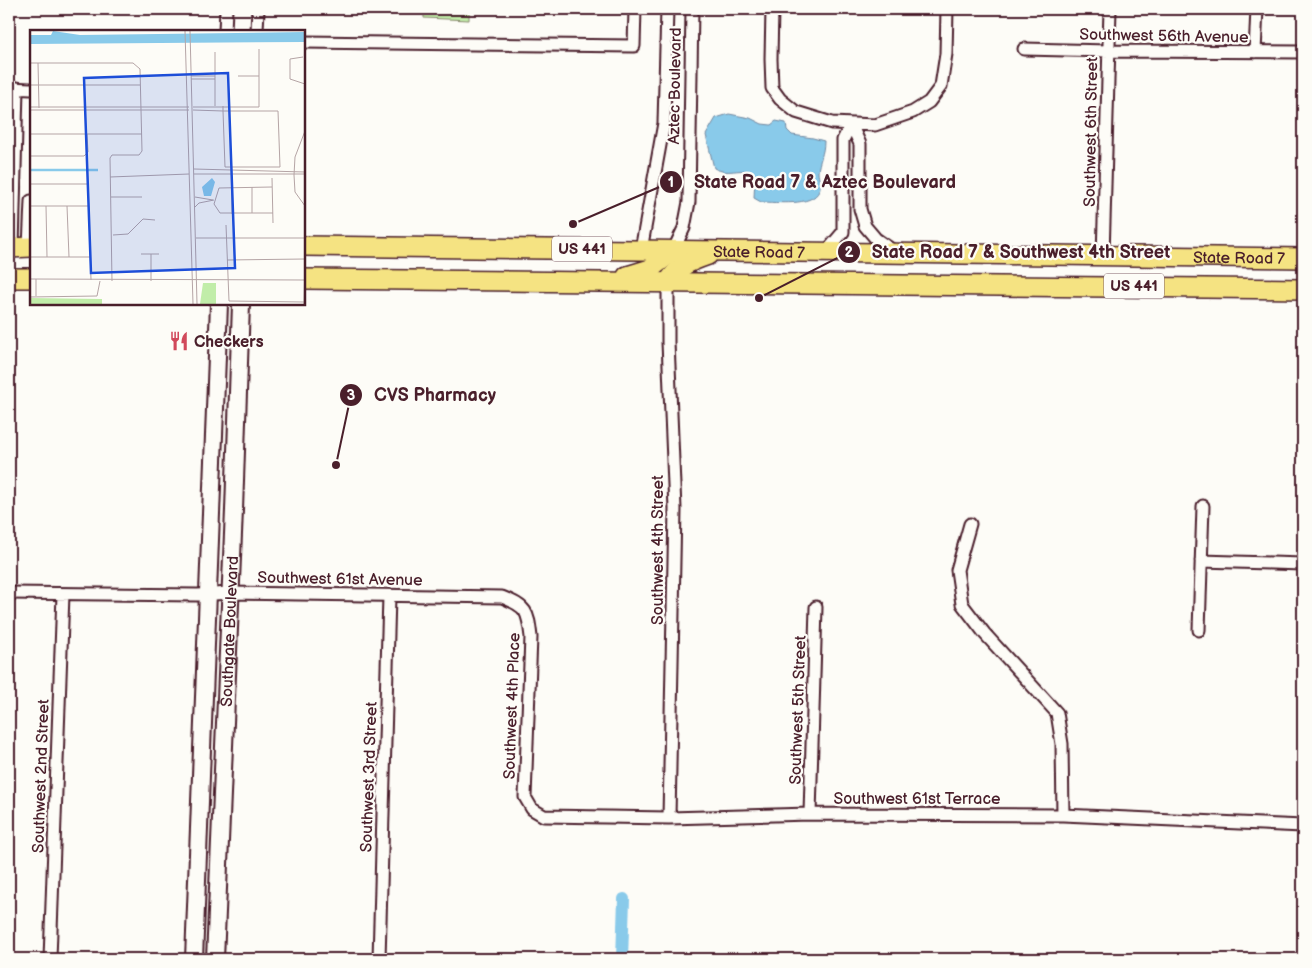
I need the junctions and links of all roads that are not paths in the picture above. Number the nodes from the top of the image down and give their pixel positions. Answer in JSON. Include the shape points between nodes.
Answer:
{"nodes":[{"id":1,"x":226,"y":9,"type":"edge"},
{"id":2,"x":258,"y":9,"type":"edge"},
{"id":3,"x":635,"y":9,"type":"edge"},
{"id":4,"x":667,"y":9,"type":"edge"},
{"id":5,"x":692,"y":9,"type":"edge"},
{"id":6,"x":772,"y":9,"type":"edge"},
{"id":7,"x":947,"y":9,"type":"edge"},
{"id":8,"x":1110,"y":9,"type":"edge"},
{"id":9,"x":1256,"y":9,"type":"edge"},
{"id":10,"x":224,"y":30,"type":"edge"},
{"id":11,"x":257,"y":30,"type":"edge"},
{"id":12,"x":305,"y":42,"type":"edge"},
{"id":13,"x":1024,"y":49,"type":"dead end"},
{"id":14,"x":1109,"y":51,"type":"junction"},
{"id":15,"x":1255,"y":52,"type":"junction"},
{"id":16,"x":1303,"y":52,"type":"edge"},
{"id":17,"x":13,"y":88,"type":"edge"},
{"id":18,"x":30,"y":89,"type":"edge"},
{"id":19,"x":852,"y":124,"type":"junction"},
{"id":20,"x":30,"y":206,"type":"edge"},
{"id":21,"x":305,"y":246,"type":"edge"},
{"id":22,"x":21,"y":247,"type":"edge"},
{"id":23,"x":641,"y":250,"type":"junction"},
{"id":24,"x":673,"y":251,"type":"junction"},
{"id":25,"x":721,"y":251,"type":"junction"},
{"id":26,"x":826,"y":252,"type":"junction"},
{"id":27,"x":897,"y":253,"type":"junction"},
{"id":28,"x":1104,"y":256,"type":"junction"},
{"id":29,"x":1303,"y":258,"type":"edge"},
{"id":30,"x":9,"y":278,"type":"edge"},
{"id":31,"x":30,"y":278,"type":"edge"},
{"id":32,"x":305,"y":279,"type":"edge"},
{"id":33,"x":607,"y":281,"type":"junction"},
{"id":34,"x":668,"y":282,"type":"junction"},
{"id":35,"x":1051,"y":286,"type":"junction"},
{"id":36,"x":1303,"y":288,"type":"edge"},
{"id":37,"x":219,"y":305,"type":"edge"},
{"id":38,"x":241,"y":305,"type":"edge"},
{"id":39,"x":1203,"y":506,"type":"dead end"},
{"id":40,"x":970,"y":524,"type":"dead end"},
{"id":41,"x":1201,"y":561,"type":"junction"},
{"id":42,"x":1303,"y":564,"type":"edge"},
{"id":43,"x":9,"y":593,"type":"edge"},
{"id":44,"x":230,"y":593,"type":"junction"},
{"id":45,"x":63,"y":594,"type":"junction"},
{"id":46,"x":207,"y":594,"type":"junction"},
{"id":47,"x":389,"y":596,"type":"junction"},
{"id":48,"x":520,"y":604,"type":"joint"},
{"id":49,"x":816,"y":607,"type":"dead end"},
{"id":50,"x":1199,"y":630,"type":"dead end"},
{"id":51,"x":532,"y":809,"type":"joint"},
{"id":52,"x":810,"y":814,"type":"junction"},
{"id":53,"x":1063,"y":815,"type":"junction"},
{"id":54,"x":669,"y":818,"type":"junction"},
{"id":55,"x":1303,"y":826,"type":"edge"},
{"id":56,"x":194,"y":951,"type":"edge"},
{"id":57,"x":215,"y":952,"type":"edge"},
{"id":58,"x":50,"y":959,"type":"edge"},
{"id":59,"x":379,"y":959,"type":"edge"}],
"edges":[{"from":1,"to":10,"type":"street"},
{"from":2,"to":11,"type":"street"},
{"from":3,"to":12,"type":"street","via":[[634,46]]},
{"from":4,"to":23,"type":"street","name":"Aztec Boulevard","via":[[662,145]]},
{"from":5,"to":24,"type":"street","name":"Aztec Boulevard","via":[[689,202],[684,228]]},
{"from":6,"to":19,"type":"street","via":[[772,88],[776,94],[796,112],[832,123]]},
{"from":7,"to":19,"type":"street","via":[[941,86],[929,102],[913,112],[875,124]]},
{"from":8,"to":14,"type":"street","name":"Southwest 6th Street"},
{"from":9,"to":15,"type":"street"},
{"from":13,"to":14,"type":"street","name":"Southwest 56th Avenue"},
{"from":14,"to":15,"type":"street","name":"Southwest 56th Avenue"},
{"from":14,"to":28,"type":"street","name":"Southwest 6th Street"},
{"from":15,"to":16,"type":"street","name":"Southwest 56th Avenue"},
{"from":17,"to":18,"type":"street"},
{"from":17,"to":22,"type":"street"},
{"from":19,"to":26,"type":"street","via":[[843,140],[843,232]]},
{"from":19,"to":27,"type":"street","via":[[860,144],[860,209],[865,226],[876,239]]},
{"from":20,"to":22,"type":"street"},
{"from":21,"to":23,"type":"main road","name":"State Road 7","number":"US 441"},
{"from":23,"to":24,"type":"main road","name":"State Road 7","number":"US 441"},
{"from":24,"to":25,"type":"main road","name":"State Road 7","number":"US 441"},
{"from":24,"to":33,"type":"main road","via":[[650,269]]},
{"from":25,"to":26,"type":"main road","name":"State Road 7","number":"US 441"},
{"from":25,"to":34,"type":"main road","via":[[692,260],[677,269]]},
{"from":26,"to":27,"type":"main road","name":"State Road 7","number":"US 441"},
{"from":27,"to":28,"type":"main road","name":"State Road 7","number":"US 441"},
{"from":28,"to":29,"type":"main road","name":"State Road 7","number":"US 441"},
{"from":28,"to":35,"type":"main road","via":[[1088,274]]},
{"from":30,"to":31,"type":"main road"},
{"from":32,"to":33,"type":"main road","name":"State Road 7","number":"US 441"},
{"from":33,"to":34,"type":"main road","name":"State Road 7","number":"US 441"},
{"from":34,"to":35,"type":"main road","name":"State Road 7","number":"US 441"},
{"from":34,"to":54,"type":"street","name":"Southwest 4th Street","via":[[675,509]]},
{"from":35,"to":36,"type":"main road","name":"State Road 7","number":"US 441"},
{"from":37,"to":46,"type":"main road","name":"Southgate Boulevard"},
{"from":38,"to":44,"type":"main road","name":"Southgate Boulevard"},
{"from":39,"to":41,"type":"street"},
{"from":40,"to":53,"type":"street","via":[[957,570],[962,604],[1057,713],[1062,744]]},
{"from":41,"to":42,"type":"street"},
{"from":41,"to":50,"type":"street"},
{"from":43,"to":45,"type":"street","name":"Southwest 61st Avenue"},
{"from":44,"to":46,"type":"street","name":"Southwest 61st Avenue"},
{"from":44,"to":47,"type":"street","name":"Southwest 61st Avenue"},
{"from":44,"to":57,"type":"main road","name":"Southgate Boulevard"},
{"from":45,"to":46,"type":"street","name":"Southwest 61st Avenue"},
{"from":45,"to":58,"type":"street","name":"Southwest 2nd Street"},
{"from":46,"to":56,"type":"main road","name":"Southgate Boulevard"},
{"from":47,"to":48,"type":"street","name":"Southwest 61st Avenue","via":[[502,597]]},
{"from":47,"to":59,"type":"street","name":"Southwest 3rd Street"},
{"from":48,"to":51,"type":"street","name":"Southwest 4th Place","via":[[529,617],[531,637],[524,797]]},
{"from":49,"to":52,"type":"street","name":"Southwest 5th Street"},
{"from":51,"to":54,"type":"street","name":"Southwest 61st Terrace","via":[[544,816]]},
{"from":52,"to":53,"type":"street","name":"Southwest 61st Terrace"},
{"from":52,"to":54,"type":"street","name":"Southwest 61st Terrace"},
{"from":53,"to":55,"type":"street","name":"Southwest 61st Terrace"},
{"from":56,"to":57,"type":"main road"}]}
